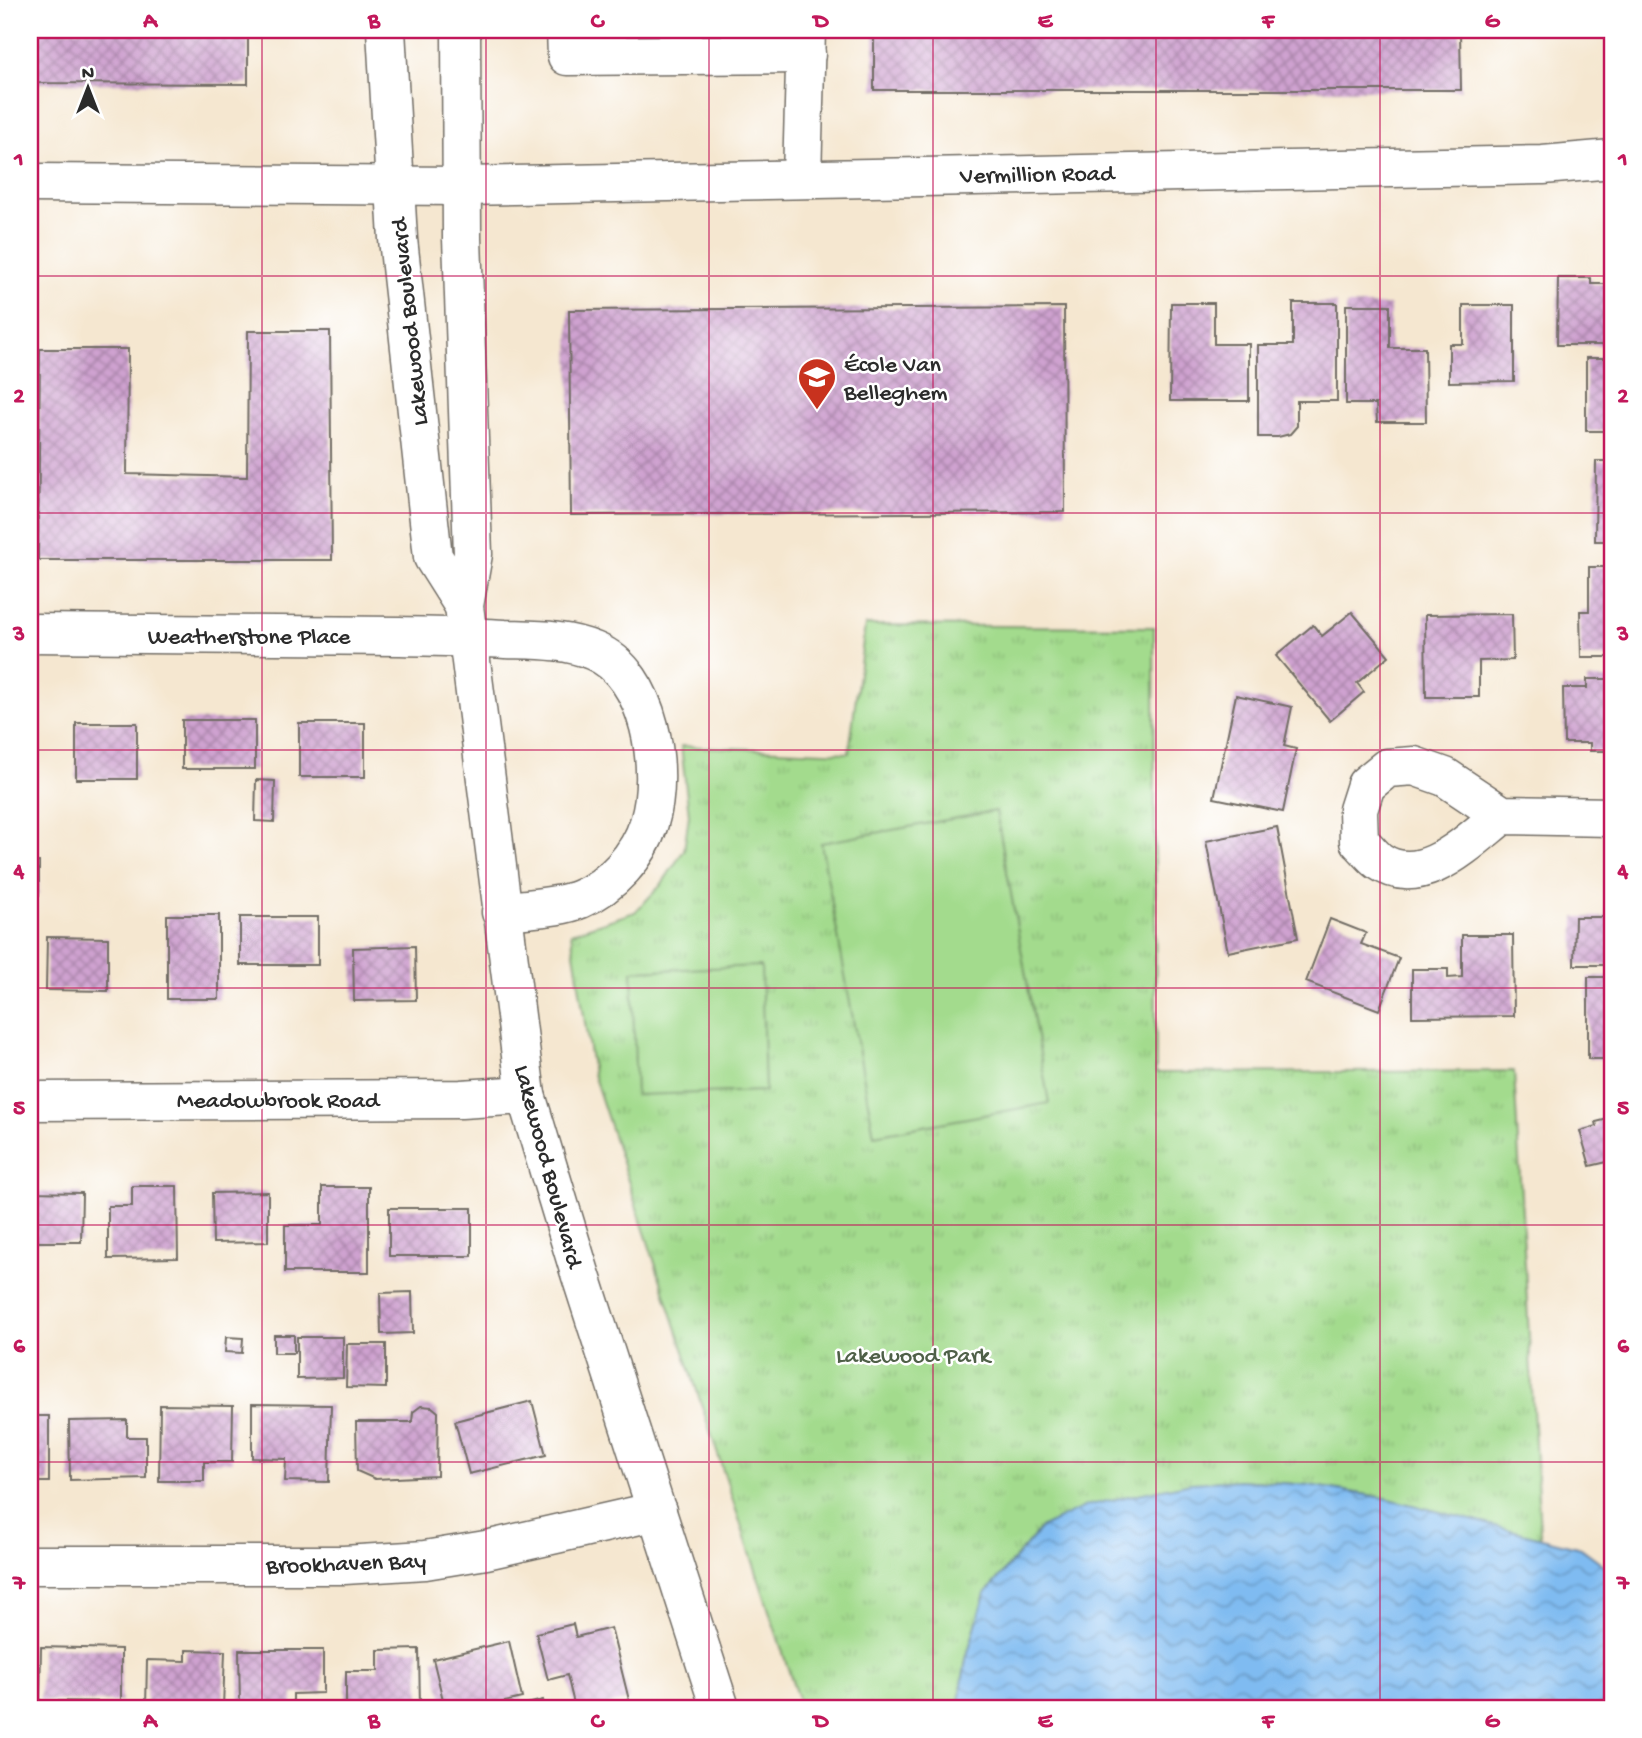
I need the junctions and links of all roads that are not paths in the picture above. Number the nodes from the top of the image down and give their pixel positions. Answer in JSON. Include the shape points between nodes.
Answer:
{"nodes":[{"id":1,"x":386,"y":30,"type":"edge"},
{"id":2,"x":461,"y":30,"type":"edge"},
{"id":3,"x":566,"y":30,"type":"edge"},
{"id":4,"x":806,"y":42,"type":"edge"},
{"id":5,"x":1612,"y":159,"type":"edge"},
{"id":6,"x":802,"y":178,"type":"junction"},
{"id":7,"x":30,"y":183,"type":"edge"},
{"id":8,"x":395,"y":184,"type":"junction"},
{"id":9,"x":462,"y":186,"type":"junction"},
{"id":10,"x":466,"y":621,"type":"junction"},
{"id":11,"x":30,"y":633,"type":"edge"},
{"id":12,"x":1502,"y":815,"type":"dead end"},
{"id":13,"x":1612,"y":817,"type":"edge"},
{"id":14,"x":501,"y":912,"type":"junction"},
{"id":15,"x":526,"y":1095,"type":"junction"},
{"id":16,"x":30,"y":1101,"type":"edge"},
{"id":17,"x":657,"y":1511,"type":"junction"},
{"id":18,"x":30,"y":1565,"type":"edge"},
{"id":19,"x":720,"y":1708,"type":"edge"}],
"edges":[{"from":1,"to":8,"type":"street","name":"Lakewood Boulevard"},
{"from":2,"to":9,"type":"street","name":"Lakewood Boulevard"},
{"from":3,"to":4,"type":"street","via":[[566,56]]},
{"from":4,"to":6,"type":"street"},
{"from":5,"to":6,"type":"street","name":"Vermillion Road","via":[[1529,165]]},
{"from":6,"to":9,"type":"street","name":"Vermillion Road"},
{"from":7,"to":8,"type":"street"},
{"from":8,"to":9,"type":"street"},
{"from":8,"to":10,"type":"street","name":"Lakewood Boulevard","via":[[433,557]]},
{"from":9,"to":10,"type":"street","name":"Lakewood Boulevard","via":[[473,554]]},
{"from":10,"to":11,"type":"street","name":"Weatherstone Place"},
{"from":10,"to":14,"type":"street","name":"Lakewood Boulevard"},
{"from":10,"to":14,"type":"street","name":"Weatherstone Place","via":[[596,651],[620,669],[640,696],[651,733],[655,781],[649,823],[632,859],[579,900]]},
{"from":12,"to":13,"type":"street"},
{"from":14,"to":15,"type":"street","name":"Lakewood Boulevard"},
{"from":15,"to":16,"type":"street","name":"Meadowbrook Road"},
{"from":15,"to":17,"type":"street","name":"Lakewood Boulevard"},
{"from":17,"to":18,"type":"street","name":"Brookhaven Bay","via":[[425,1560],[344,1565]]},
{"from":17,"to":19,"type":"street","name":"Lakewood Boulevard"}]}
